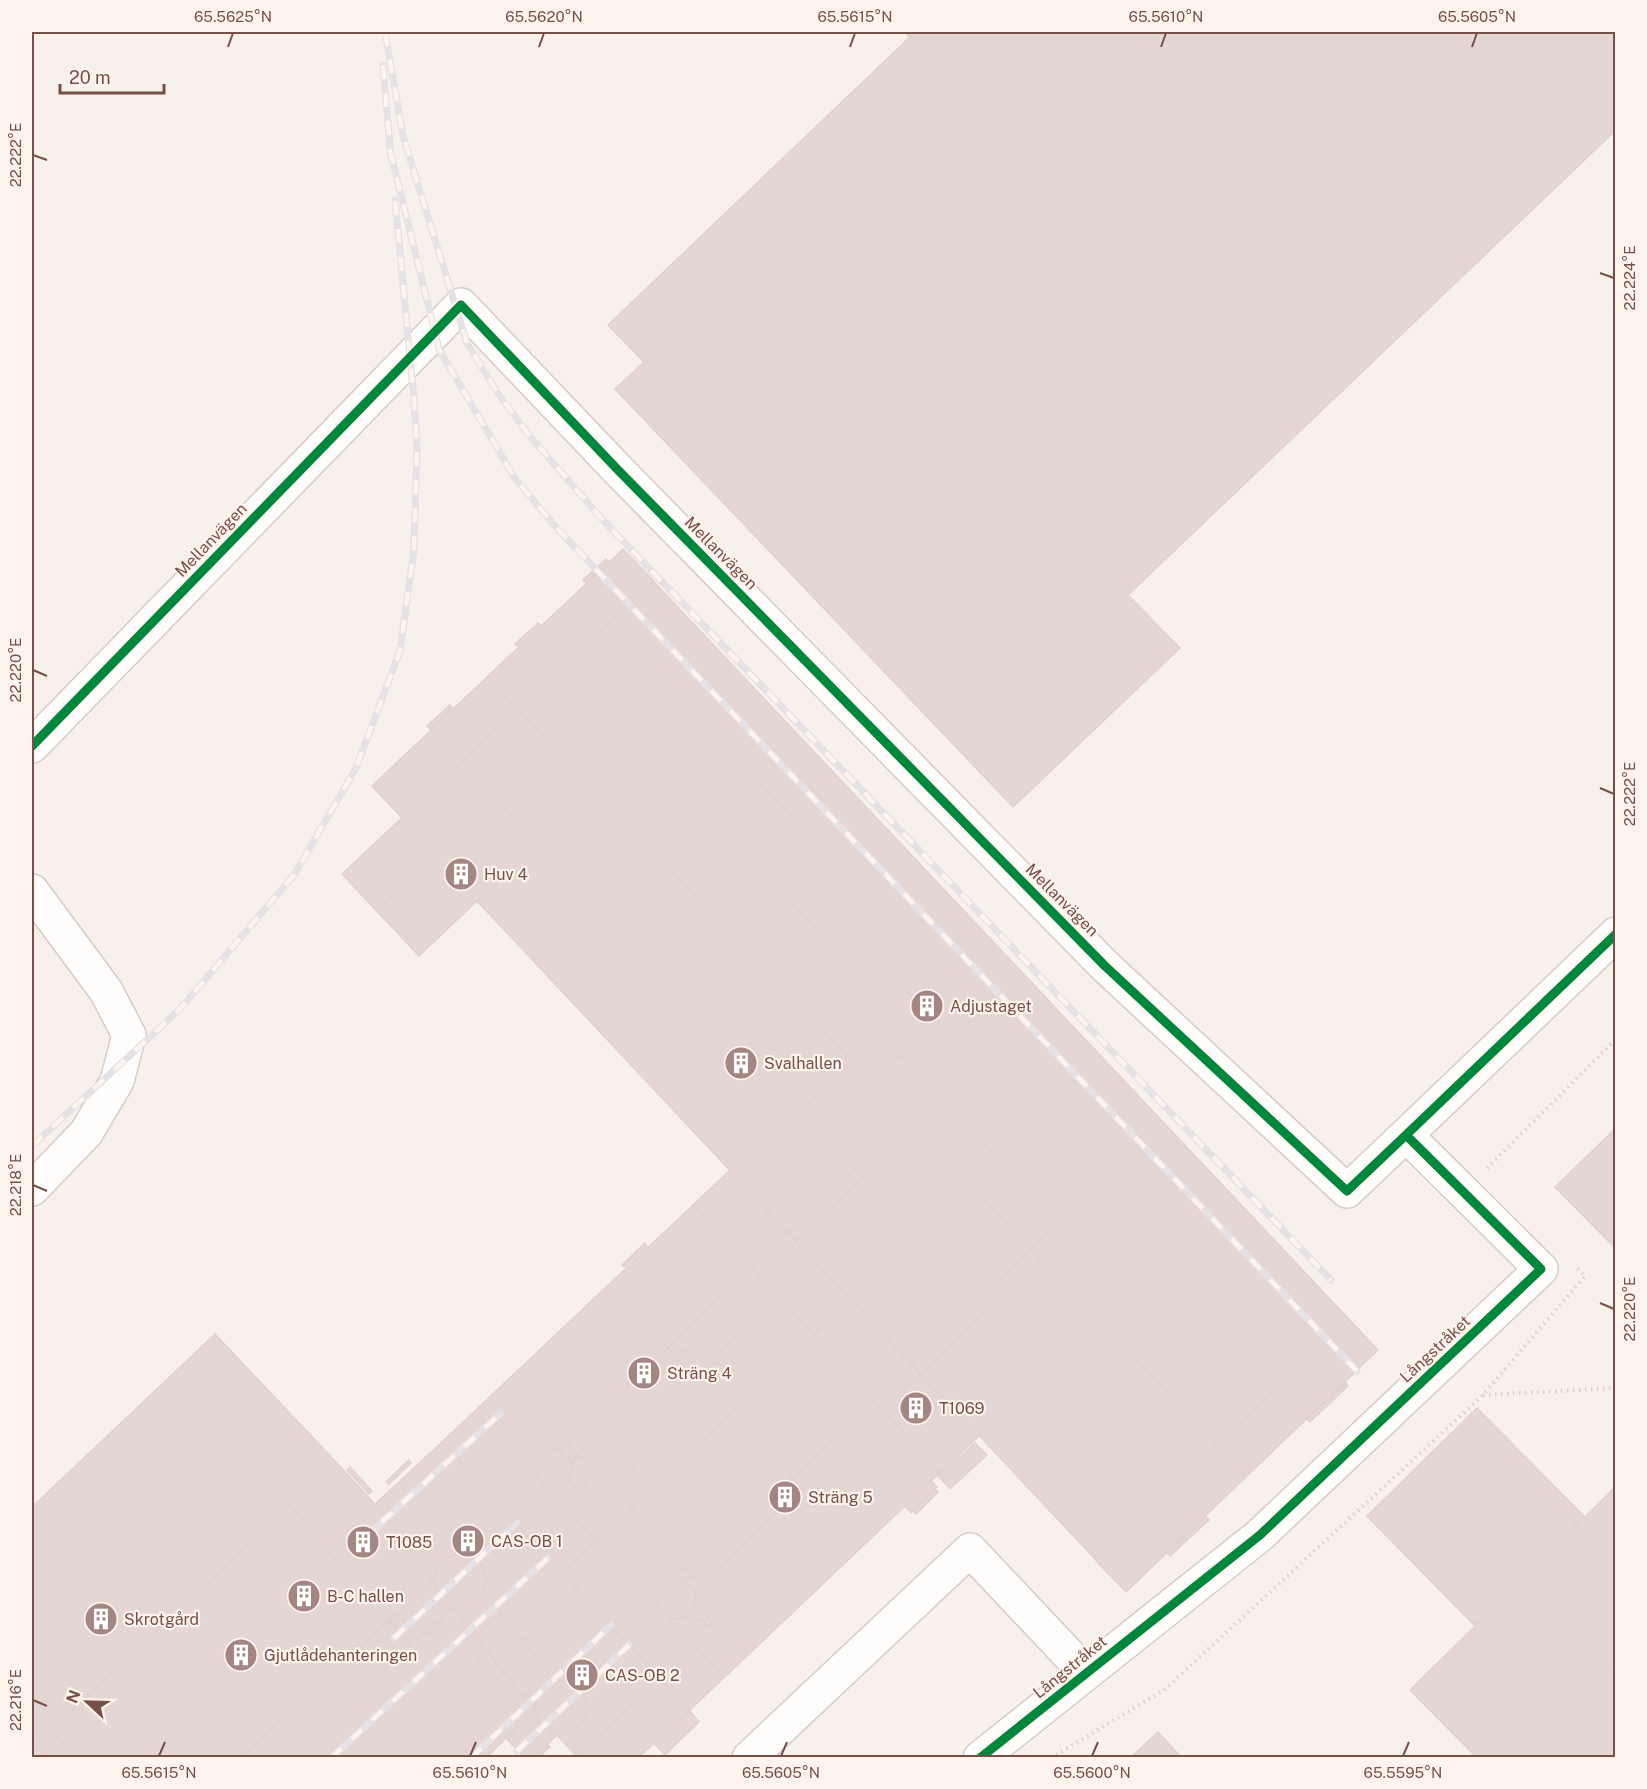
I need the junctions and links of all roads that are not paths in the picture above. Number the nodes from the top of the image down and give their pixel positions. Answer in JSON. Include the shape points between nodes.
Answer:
{"nodes":[{"id":1,"x":32,"y":746,"type":"edge"},
{"id":2,"x":32,"y":891,"type":"edge"},
{"id":3,"x":1616,"y":934,"type":"edge"},
{"id":4,"x":1406,"y":1135,"type":"junction"},
{"id":5,"x":32,"y":1189,"type":"edge"},
{"id":6,"x":1086,"y":1673,"type":"junction"},
{"id":7,"x":749,"y":1758,"type":"edge"},
{"id":8,"x":980,"y":1758,"type":"edge"}],
"edges":[{"from":1,"to":4,"type":"street","name":"Mellanvägen","via":[[461,304],[627,479],[1097,957],[1347,1191]]},
{"from":2,"to":5,"type":"street","via":[[106,991],[129,1035],[117,1081],[86,1133]]},
{"from":3,"to":4,"type":"street"},
{"from":4,"to":6,"type":"street","name":"Långstråket","via":[[1541,1269],[1260,1535]]},
{"from":6,"to":7,"type":"street","via":[[970,1550]]},
{"from":6,"to":8,"type":"street","name":"Långstråket"}]}
